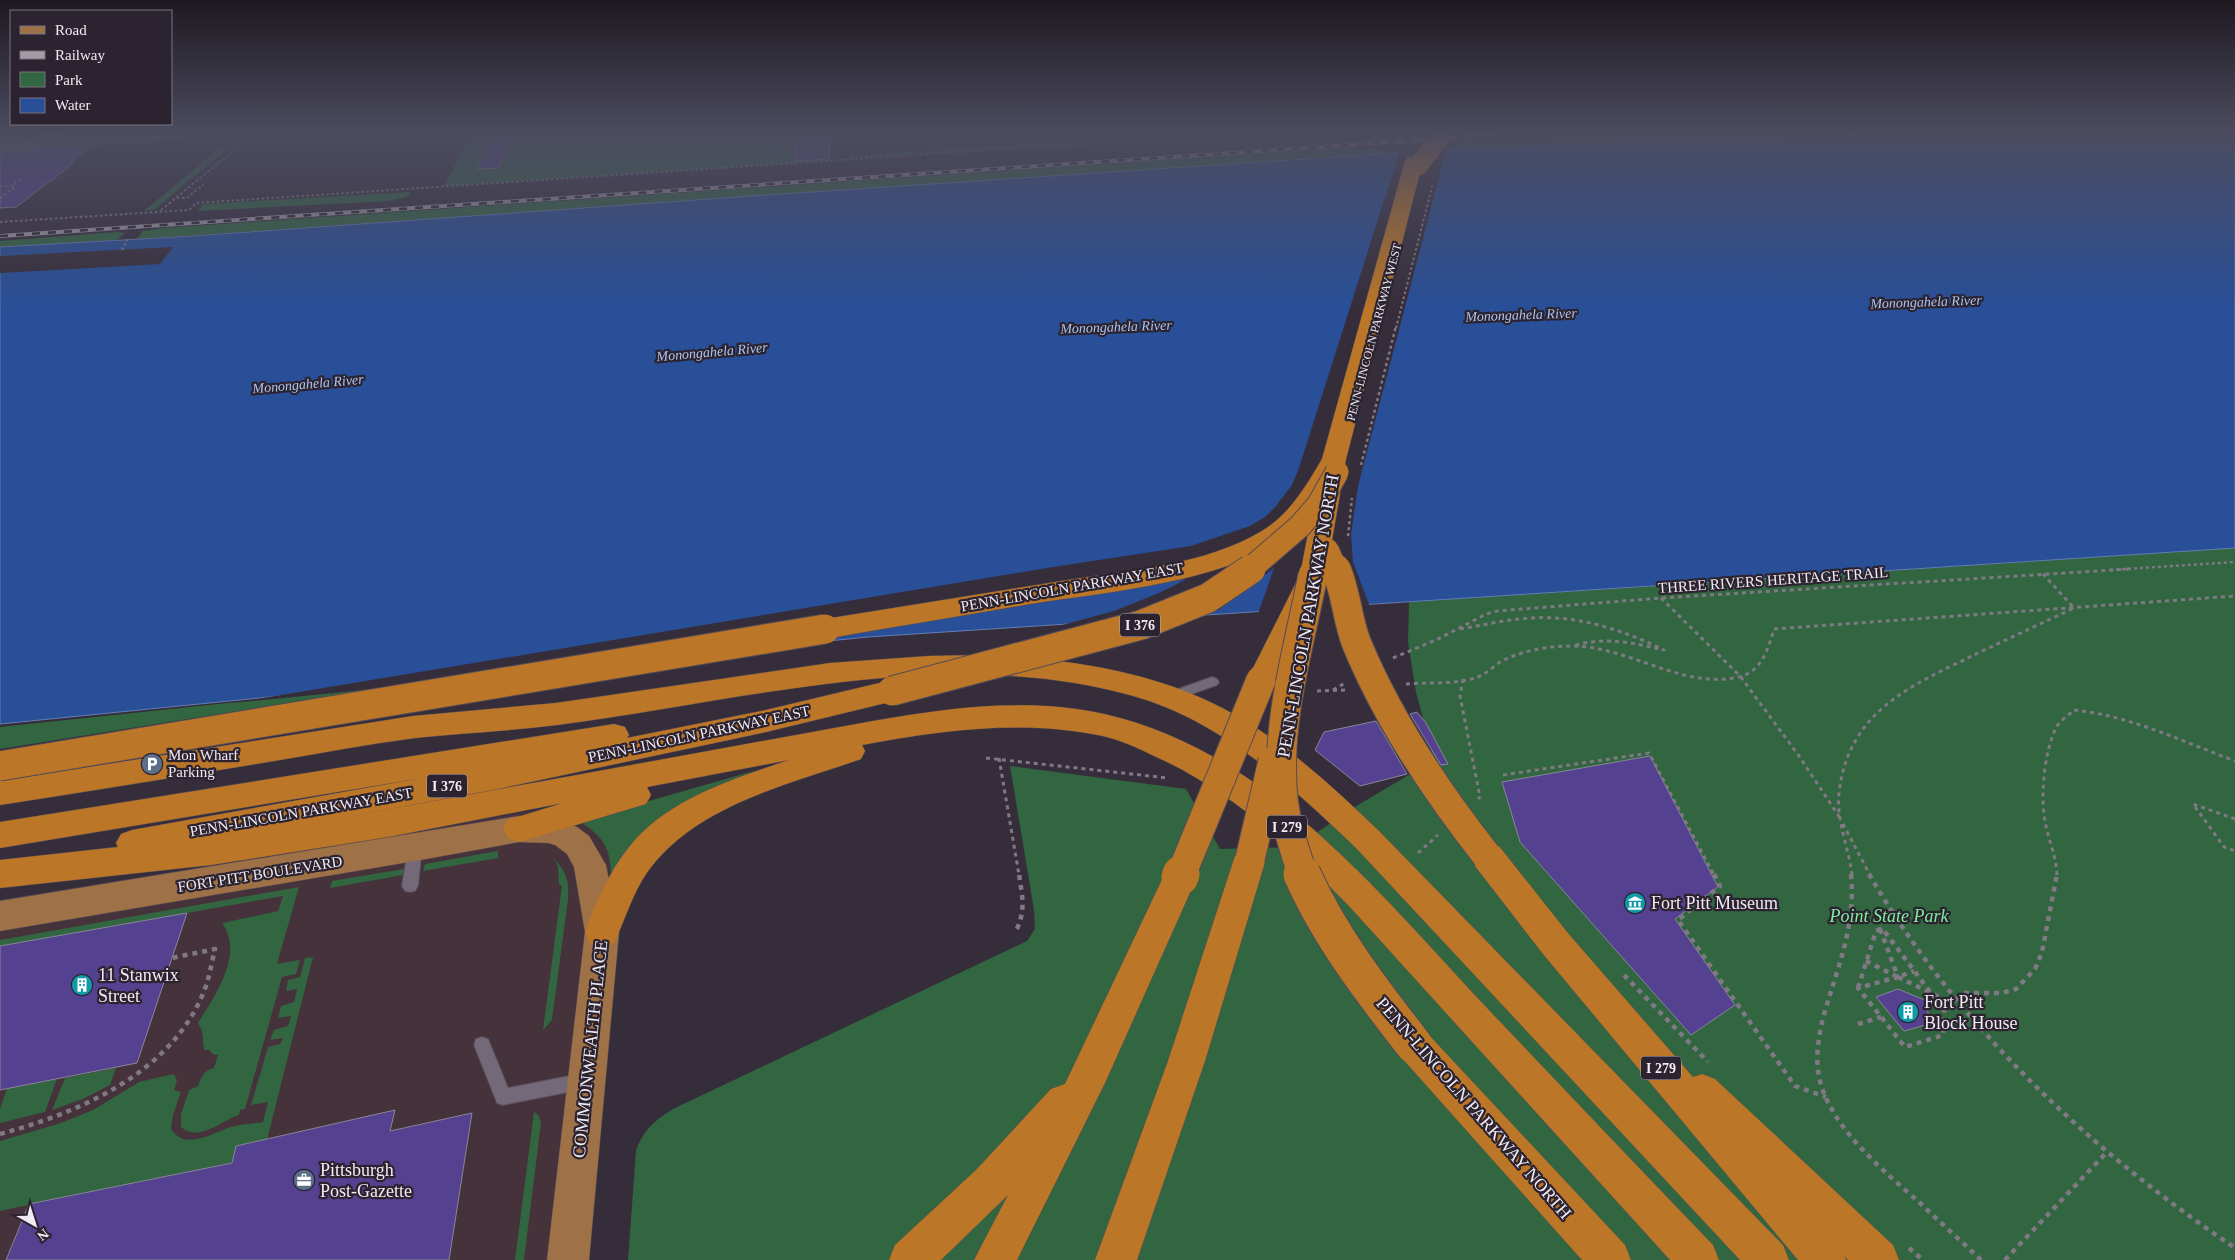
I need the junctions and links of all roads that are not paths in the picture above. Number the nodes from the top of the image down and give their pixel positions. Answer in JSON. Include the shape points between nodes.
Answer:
{"nodes":[{"id":1,"x":1414,"y":194,"type":"edge"},
{"id":2,"x":1346,"y":472,"type":"junction"},
{"id":3,"x":1329,"y":556,"type":"junction"},
{"id":4,"x":1212,"y":682,"type":"dead end"},
{"id":5,"x":892,"y":691,"type":"junction"},
{"id":6,"x":1168,"y":697,"type":"junction"},
{"id":7,"x":556,"y":714,"type":"junction"},
{"id":8,"x":952,"y":719,"type":"junction"},
{"id":9,"x":795,"y":748,"type":"junction"},
{"id":10,"x":0,"y":766,"type":"edge"},
{"id":11,"x":0,"y":793,"type":"edge"},
{"id":12,"x":0,"y":811,"type":"edge"},
{"id":13,"x":519,"y":829,"type":"junction"},
{"id":14,"x":0,"y":835,"type":"edge"},
{"id":15,"x":415,"y":848,"type":"junction"},
{"id":16,"x":0,"y":868,"type":"edge"},
{"id":17,"x":0,"y":874,"type":"edge"},
{"id":18,"x":410,"y":886,"type":"dead end"},
{"id":19,"x":0,"y":916,"type":"edge"},
{"id":20,"x":602,"y":932,"type":"junction"},
{"id":21,"x":482,"y":1045,"type":"dead end"},
{"id":22,"x":1093,"y":1065,"type":"junction"},
{"id":23,"x":587,"y":1080,"type":"junction"},
{"id":24,"x":1778,"y":1186,"type":"junction"},
{"id":25,"x":1890,"y":1251,"type":"edge"},
{"id":26,"x":568,"y":1260,"type":"edge"},
{"id":27,"x":910,"y":1260,"type":"edge"},
{"id":28,"x":995,"y":1260,"type":"edge"},
{"id":29,"x":1116,"y":1260,"type":"edge"},
{"id":30,"x":1610,"y":1260,"type":"edge"},
{"id":31,"x":1698,"y":1260,"type":"edge"},
{"id":32,"x":1768,"y":1260,"type":"edge"},
{"id":33,"x":1825,"y":1260,"type":"edge"}],
"edges":[{"from":1,"to":2,"type":"highway","name":"PENN-LINCOLN PARKWAY WEST","number":"I 376"},
{"from":2,"to":3,"type":"highway","name":"PENN-LINCOLN PARKWAY NORTH","number":"I 279","bridge":true},
{"from":2,"to":5,"type":"highway","name":"PENN-LINCOLN PARKWAY EAST","number":"I 376","bridge":true,"via":[[1300,526],[1241,577],[1208,598],[1141,624]]},
{"from":2,"to":10,"type":"highway","name":"PENN-LINCOLN PARKWAY EAST","number":"I 376","bridge":true,"via":[[1310,499],[1284,527],[1250,546],[1176,569]]},
{"from":3,"to":22,"type":"highway","bridge":true,"via":[[1247,711],[1180,877]]},
{"from":3,"to":24,"type":"highway","name":"PENN-LINCOLN PARKWAY NORTH","number":"I 279","bridge":true,"via":[[1338,572],[1356,640],[1404,740],[1452,813],[1555,942]]},
{"from":3,"to":29,"type":"highway","bridge":true,"via":[[1306,621],[1250,859],[1222,956]]},
{"from":3,"to":30,"type":"highway","name":"PENN-LINCOLN PARKWAY NORTH","number":"I 279","bridge":true,"via":[[1286,720],[1282,756],[1282,791],[1296,860],[1334,936],[1414,1045]]},
{"from":4,"to":6,"type":"lane"},
{"from":5,"to":14,"type":"highway"},
{"from":5,"to":16,"type":"highway","name":"PENN-LINCOLN PARKWAY EAST","number":"I 376","via":[[498,777]]},
{"from":6,"to":7,"type":"highway","via":[[1134,686],[1061,672],[961,665],[920,666],[830,673]]},
{"from":6,"to":32,"type":"highway","via":[[1198,708],[1248,737],[1332,805]]},
{"from":7,"to":11,"type":"highway","via":[[413,727]]},
{"from":7,"to":12,"type":"highway","via":[[409,745]]},
{"from":8,"to":9,"type":"highway"},
{"from":8,"to":20,"type":"highway","via":[[774,778],[691,814],[649,846],[624,879]]},
{"from":8,"to":31,"type":"highway","via":[[1032,716],[1100,724],[1167,747],[1227,780],[1309,847],[1354,890]]},
{"from":9,"to":13,"type":"highway"},
{"from":9,"to":17,"type":"highway","via":[[272,843]]},
{"from":13,"to":15,"type":"main road","name":"FORT PITT BOULEVARD"},
{"from":13,"to":20,"type":"main road","name":"COMMONWEALTH PLACE","via":[[549,830],[578,845],[590,865]]},
{"from":15,"to":18,"type":"lane"},
{"from":15,"to":19,"type":"main road","name":"FORT PITT BOULEVARD"},
{"from":20,"to":23,"type":"main road","name":"COMMONWEALTH PLACE"},
{"from":21,"to":23,"type":"lane","via":[[503,1097]]},
{"from":22,"to":27,"type":"highway","via":[[1012,1161]]},
{"from":22,"to":28,"type":"highway","via":[[1028,1200]]},
{"from":23,"to":26,"type":"main road","name":"COMMONWEALTH PLACE"},
{"from":24,"to":25,"type":"highway"},
{"from":24,"to":33,"type":"highway","number":"I 279"}]}
